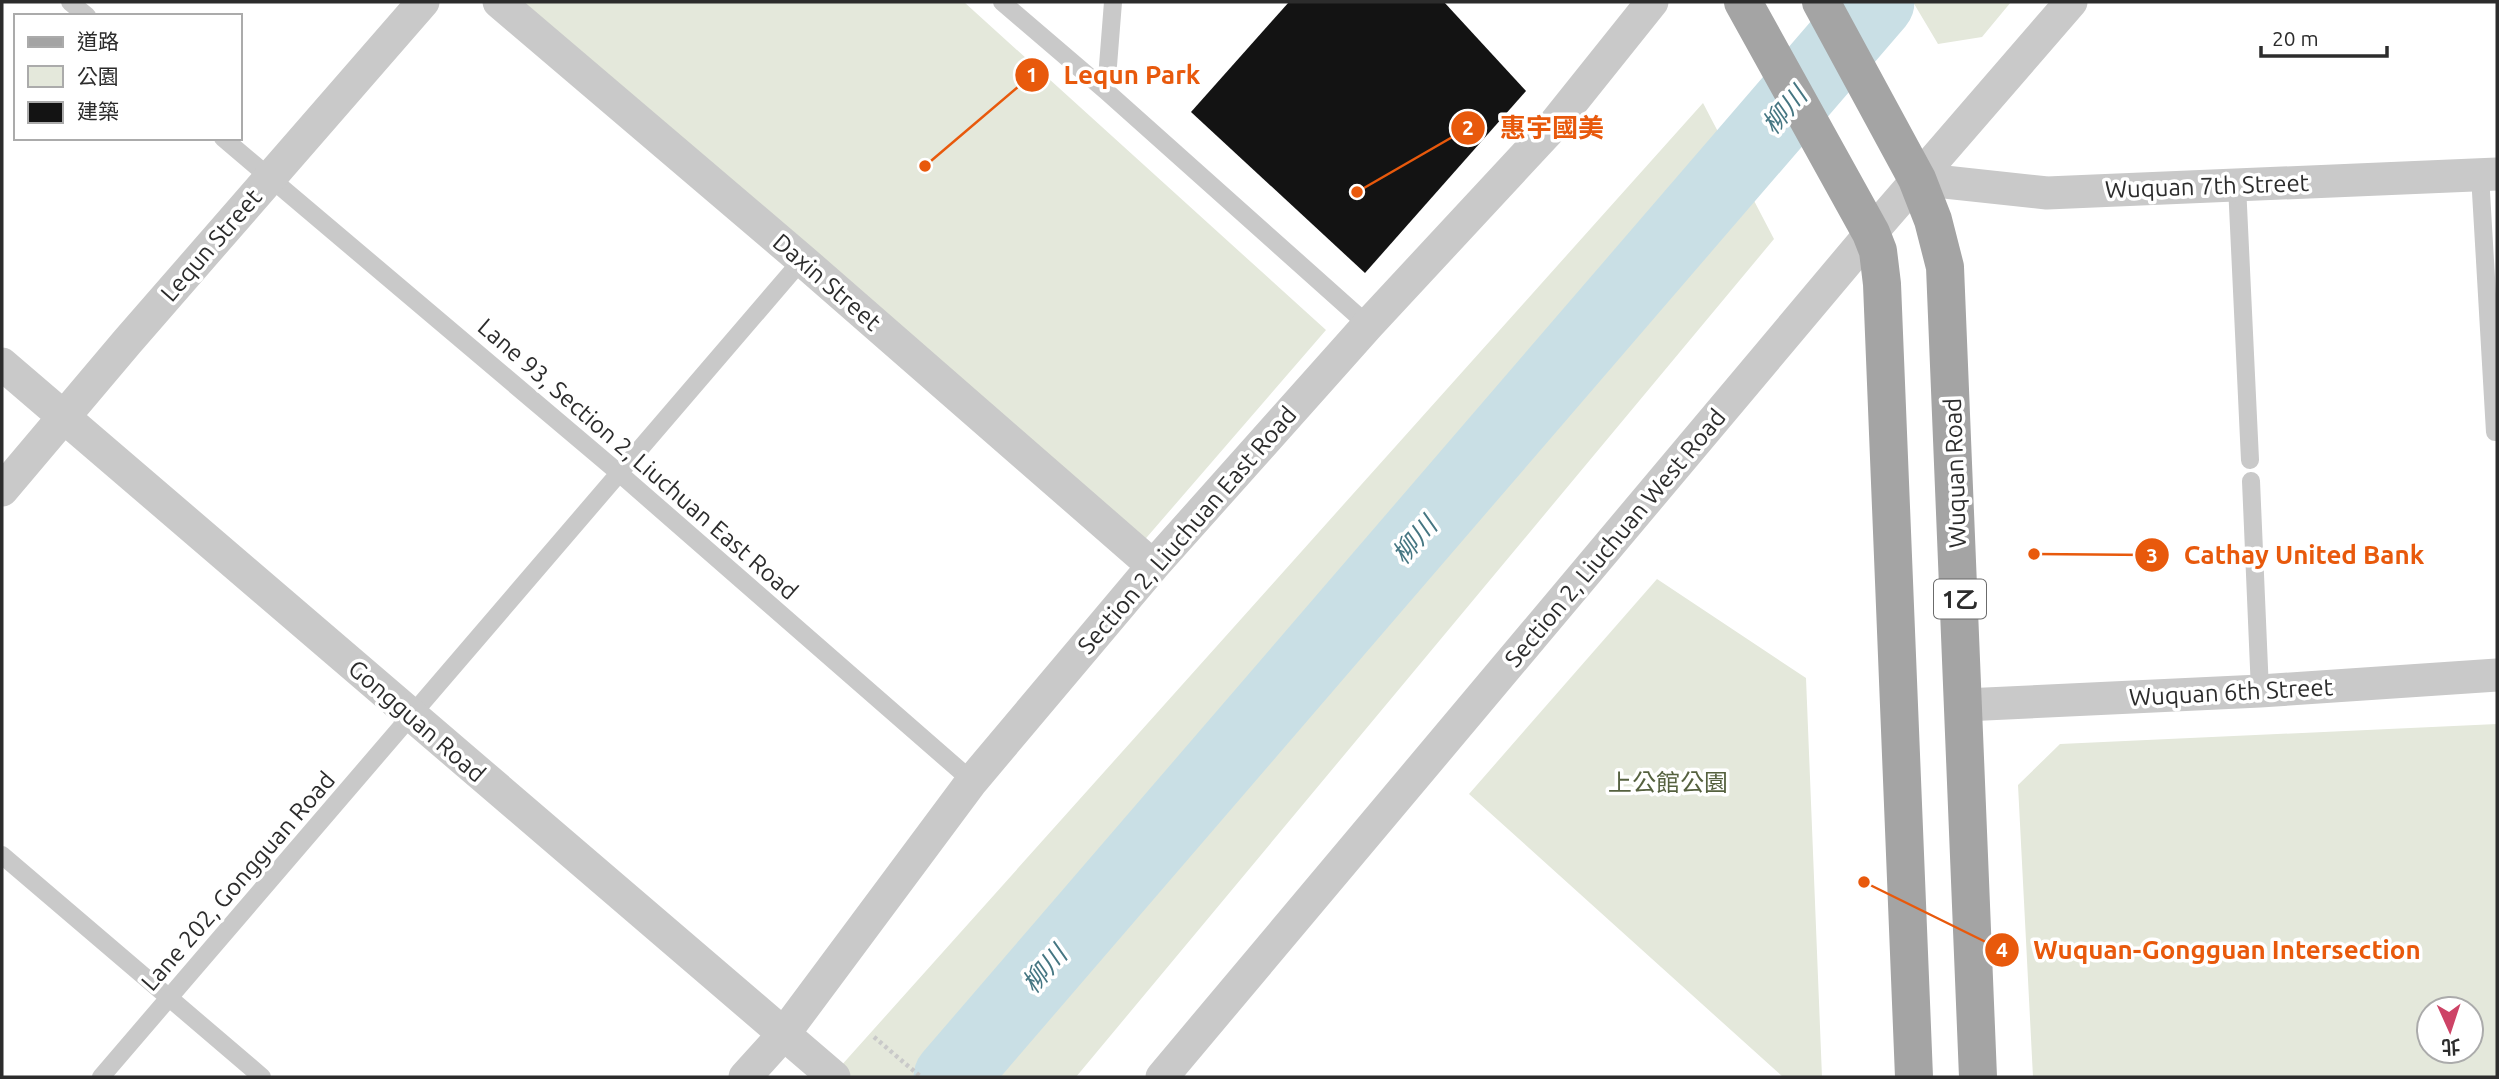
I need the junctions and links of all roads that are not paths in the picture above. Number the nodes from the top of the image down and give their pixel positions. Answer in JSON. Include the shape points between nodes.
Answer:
{"nodes":[{"id":1,"x":70,"y":2,"type":"edge"},
{"id":2,"x":423,"y":2,"type":"edge"},
{"id":3,"x":499,"y":2,"type":"edge"},
{"id":4,"x":1002,"y":2,"type":"edge"},
{"id":5,"x":1113,"y":2,"type":"edge"},
{"id":6,"x":1652,"y":2,"type":"edge"},
{"id":7,"x":1821,"y":2,"type":"edge"},
{"id":8,"x":2071,"y":2,"type":"edge"},
{"id":9,"x":1746,"y":8,"type":"edge"},
{"id":10,"x":84,"y":14,"type":"edge"},
{"id":11,"x":1106,"y":91,"type":"junction"},
{"id":12,"x":225,"y":140,"type":"edge"},
{"id":13,"x":2489,"y":174,"type":"edge"},
{"id":14,"x":270,"y":178,"type":"junction"},
{"id":15,"x":1917,"y":179,"type":"junction"},
{"id":16,"x":2237,"y":185,"type":"junction"},
{"id":17,"x":1871,"y":233,"type":"junction"},
{"id":18,"x":802,"y":260,"type":"junction"},
{"id":19,"x":1368,"y":325,"type":"junction"},
{"id":20,"x":2,"y":364,"type":"edge"},
{"id":21,"x":65,"y":417,"type":"junction"},
{"id":22,"x":2495,"y":432,"type":"dead end"},
{"id":23,"x":2249,"y":460,"type":"dead end"},
{"id":24,"x":619,"y":473,"type":"junction"},
{"id":25,"x":2251,"y":481,"type":"dead end"},
{"id":26,"x":2,"y":490,"type":"edge"},
{"id":27,"x":1153,"y":566,"type":"junction"},
{"id":28,"x":2497,"y":675,"type":"edge"},
{"id":29,"x":2260,"y":691,"type":"junction"},
{"id":30,"x":1964,"y":705,"type":"junction"},
{"id":31,"x":412,"y":716,"type":"junction"},
{"id":32,"x":972,"y":781,"type":"junction"},
{"id":33,"x":2,"y":855,"type":"edge"},
{"id":34,"x":169,"y":998,"type":"junction"},
{"id":35,"x":782,"y":1035,"type":"junction"},
{"id":36,"x":101,"y":1077,"type":"edge"},
{"id":37,"x":262,"y":1077,"type":"edge"},
{"id":38,"x":745,"y":1077,"type":"edge"},
{"id":39,"x":834,"y":1077,"type":"edge"},
{"id":40,"x":1162,"y":1077,"type":"edge"},
{"id":41,"x":1914,"y":1077,"type":"edge"},
{"id":42,"x":1978,"y":1077,"type":"edge"}],
"edges":[{"from":1,"to":10,"type":"lane"},
{"from":2,"to":14,"type":"street","name":"Lequn Street"},
{"from":3,"to":18,"type":"street","name":"Daxin Street"},
{"from":4,"to":11,"type":"lane"},
{"from":5,"to":11,"type":"lane"},
{"from":6,"to":19,"type":"street","name":"Section 2, Liuchuan East Road","via":[[1552,127]]},
{"from":7,"to":15,"type":"main road","name":"Wuquan Road","number":"1乙"},
{"from":8,"to":15,"type":"street","name":"Section 2, Liuchuan West Road"},
{"from":9,"to":17,"type":"main road"},
{"from":11,"to":19,"type":"lane"},
{"from":12,"to":14,"type":"lane","name":"Lane 93, Section 2, Liuchuan East Road"},
{"from":13,"to":16,"type":"street","name":"Wuquan 7th Street"},
{"from":13,"to":22,"type":"lane"},
{"from":14,"to":21,"type":"street","name":"Lequn Street"},
{"from":14,"to":24,"type":"lane","name":"Lane 93, Section 2, Liuchuan East Road"},
{"from":15,"to":16,"type":"street","name":"Wuquan 7th Street","via":[[2047,193]]},
{"from":15,"to":17,"type":"street","name":"Section 2, Liuchuan West Road"},
{"from":15,"to":30,"type":"main road","name":"Wuquan Road","number":"1乙","via":[[1936,232],[1948,297]]},
{"from":16,"to":23,"type":"lane"},
{"from":17,"to":40,"type":"street","name":"Section 2, Liuchuan West Road"},
{"from":17,"to":41,"type":"main road","via":[[1882,284]]},
{"from":18,"to":24,"type":"lane","name":"Lane 202, Gongguan Road"},
{"from":18,"to":27,"type":"street","name":"Daxin Street"},
{"from":19,"to":27,"type":"street","name":"Section 2, Liuchuan East Road"},
{"from":20,"to":21,"type":"street","name":"Gongguan Road"},
{"from":21,"to":26,"type":"street","name":"Lequn Street"},
{"from":21,"to":31,"type":"street","name":"Gongguan Road"},
{"from":24,"to":31,"type":"lane","name":"Lane 202, Gongguan Road"},
{"from":24,"to":32,"type":"lane","name":"Lane 93, Section 2, Liuchuan East Road"},
{"from":25,"to":29,"type":"lane"},
{"from":27,"to":32,"type":"street","name":"Section 2, Liuchuan East Road"},
{"from":28,"to":29,"type":"street","name":"Wuquan 6th Street"},
{"from":29,"to":30,"type":"street","name":"Wuquan 6th Street"},
{"from":30,"to":42,"type":"main road","name":"Wuquan Road","number":"1乙"},
{"from":31,"to":34,"type":"lane","name":"Lane 202, Gongguan Road"},
{"from":31,"to":35,"type":"street","name":"Gongguan Road"},
{"from":32,"to":35,"type":"street","name":"Section 2, Liuchuan East Road"},
{"from":33,"to":34,"type":"lane"},
{"from":34,"to":36,"type":"lane","name":"Lane 202, Gongguan Road"},
{"from":34,"to":37,"type":"lane"},
{"from":35,"to":38,"type":"street","name":"Section 2, Liuchuan East Road"},
{"from":35,"to":39,"type":"street","name":"Gongguan Road"}]}
